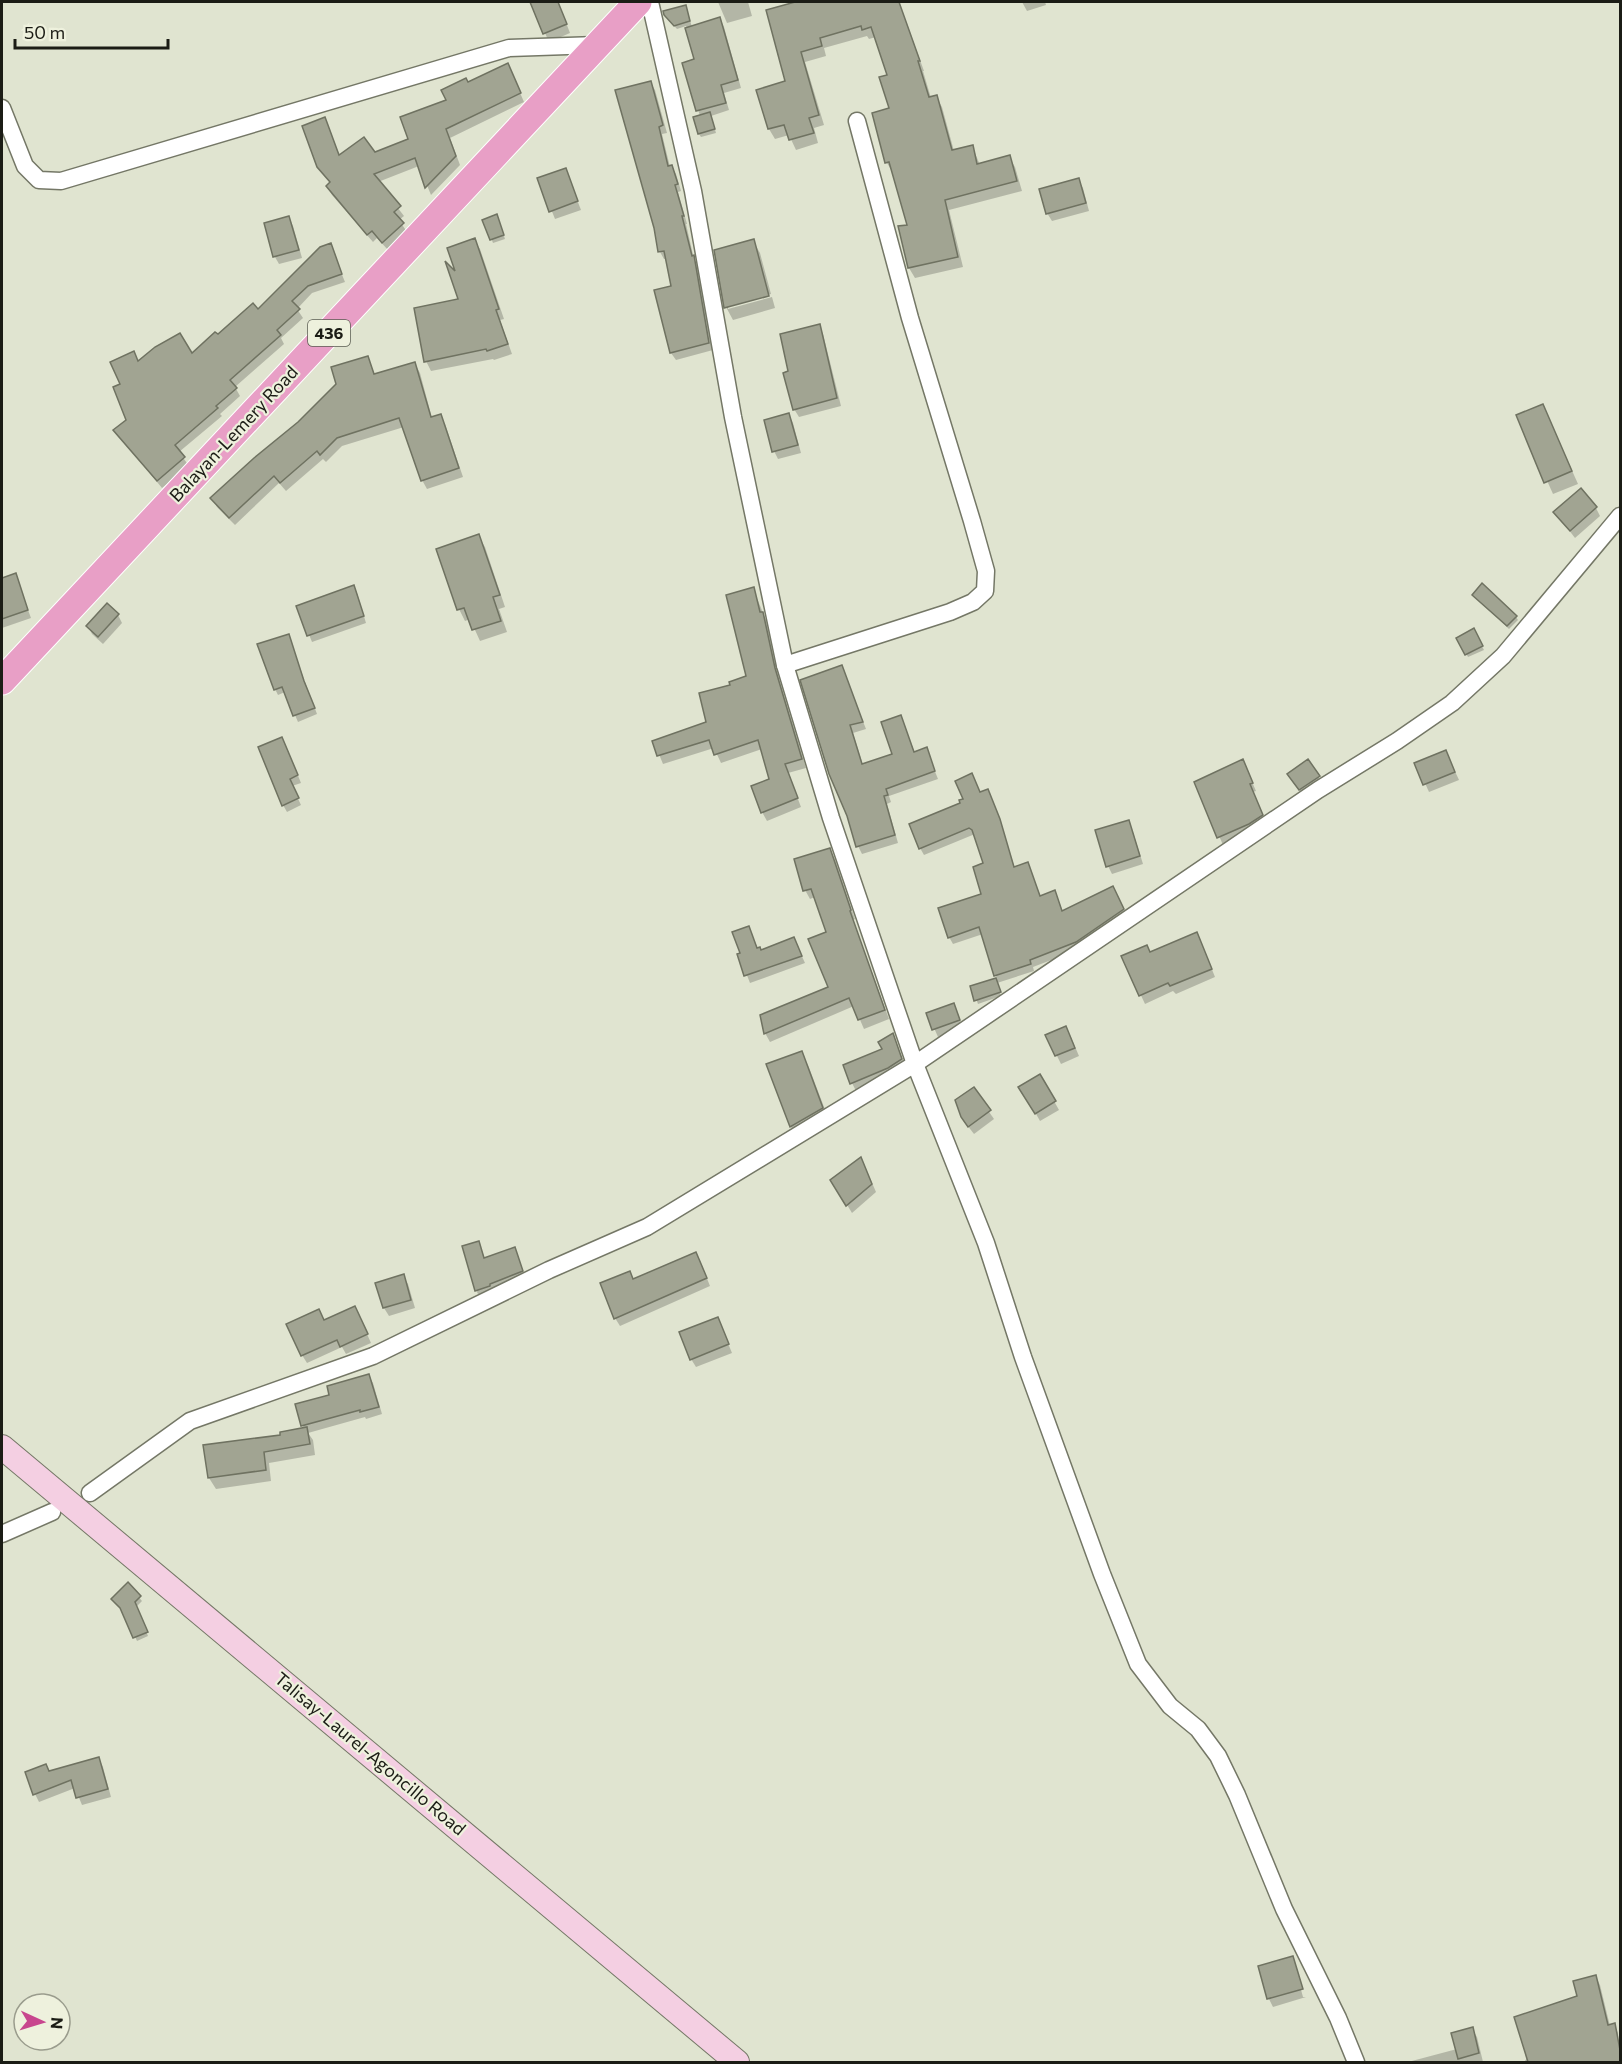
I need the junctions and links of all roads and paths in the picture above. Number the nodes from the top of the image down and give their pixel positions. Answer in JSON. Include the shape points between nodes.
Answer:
{"nodes":[{"id":1,"x":638,"y":2,"type":"edge"},
{"id":2,"x":650,"y":2,"type":"edge"},
{"id":3,"x":597,"y":45,"type":"junction"},
{"id":4,"x":2,"y":108,"type":"edge"},
{"id":5,"x":856,"y":121,"type":"dead end"},
{"id":6,"x":1620,"y":516,"type":"edge"},
{"id":7,"x":785,"y":665,"type":"junction"},
{"id":8,"x":2,"y":681,"type":"edge"},
{"id":9,"x":915,"y":1064,"type":"junction"},
{"id":10,"x":2,"y":1447,"type":"edge"},
{"id":11,"x":90,"y":1492,"type":"dead end"},
{"id":12,"x":52,"y":1512,"type":"dead end"},
{"id":13,"x":2,"y":1534,"type":"edge"},
{"id":14,"x":737,"y":2062,"type":"edge"},
{"id":15,"x":1356,"y":2062,"type":"edge"}],
"edges":[{"from":1,"to":3,"type":"main road","name":"Balayan-Lemery Road","number":"436"},
{"from":2,"to":7,"type":"street","via":[[693,191],[733,417]]},
{"from":3,"to":4,"type":"street","via":[[509,48],[61,181],[39,180],[25,166]]},
{"from":3,"to":8,"type":"main road","name":"Balayan-Lemery Road","number":"436"},
{"from":5,"to":7,"type":"street","via":[[986,571],[985,591],[973,602],[950,612]]},
{"from":6,"to":9,"type":"street","via":[[1503,656],[1452,703]]},
{"from":7,"to":9,"type":"street","via":[[831,818]]},
{"from":9,"to":11,"type":"street","via":[[647,1227],[373,1356],[190,1421]]},
{"from":9,"to":15,"type":"street","via":[[986,1243],[1023,1357],[1138,1664],[1170,1706],[1198,1729],[1218,1756]]},
{"from":10,"to":14,"type":"main road","name":"Talisay-Laurel-Agoncillo Road"},
{"from":12,"to":13,"type":"street"}]}
